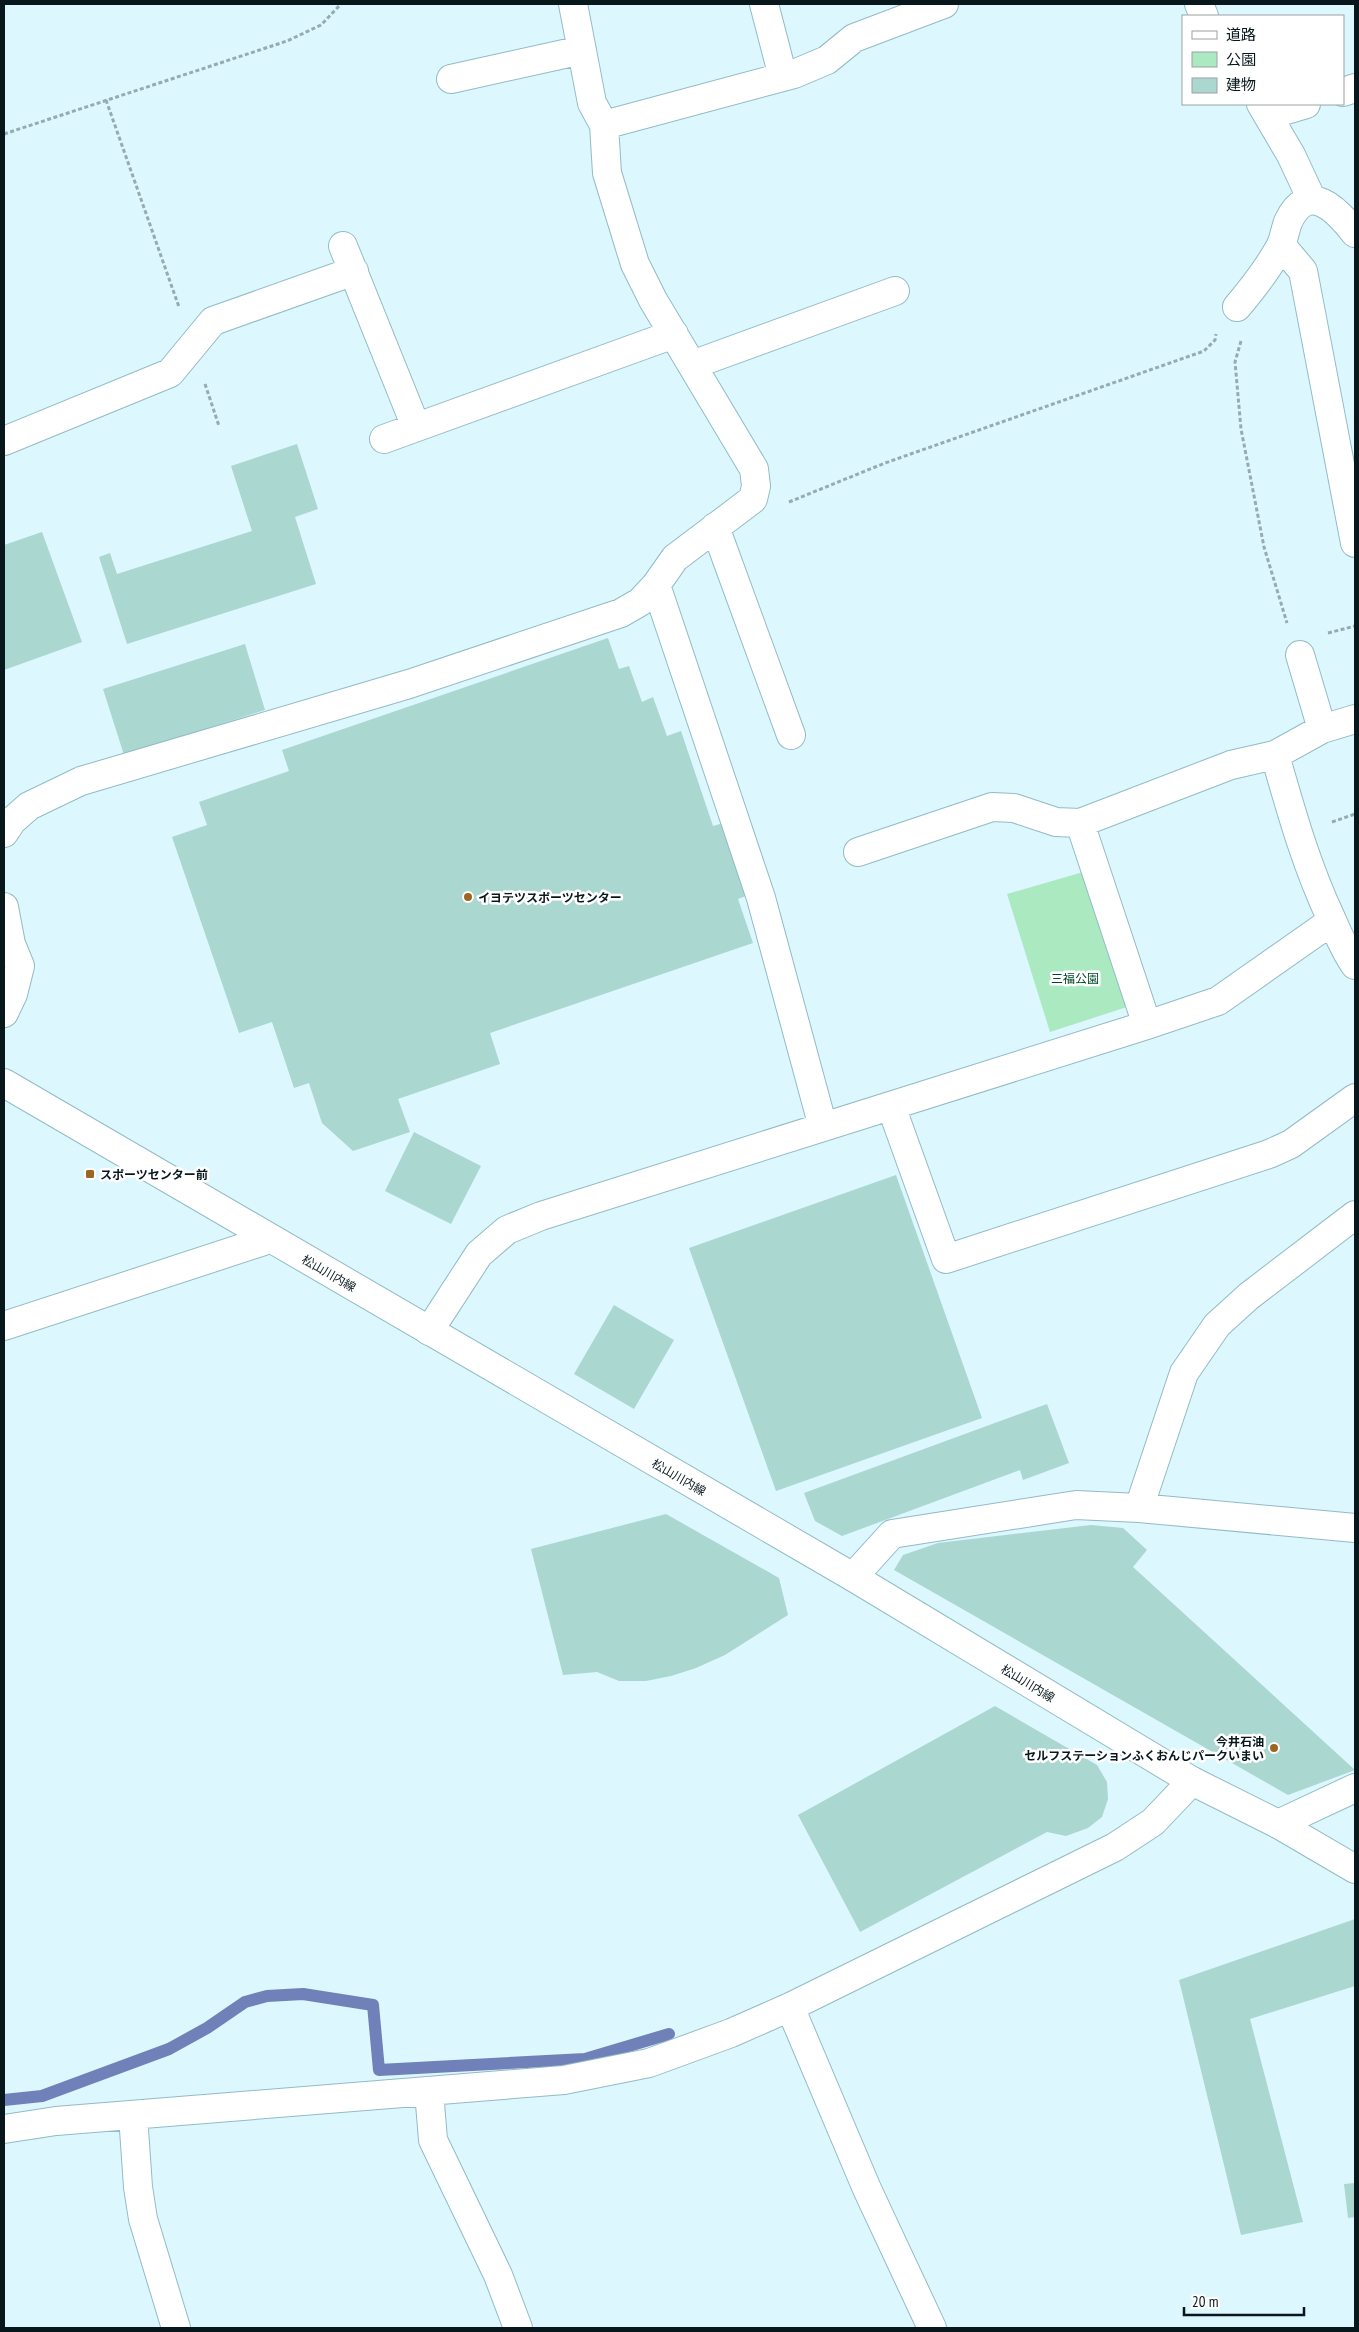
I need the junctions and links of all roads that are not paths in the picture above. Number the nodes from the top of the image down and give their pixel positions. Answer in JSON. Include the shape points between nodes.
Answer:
{"nodes":[{"id":1,"x":573,"y":4,"type":"edge"},
{"id":2,"x":764,"y":4,"type":"edge"},
{"id":3,"x":944,"y":4,"type":"edge"},
{"id":4,"x":582,"y":50,"type":"junction"},
{"id":5,"x":783,"y":77,"type":"junction"},
{"id":6,"x":451,"y":79,"type":"dead end"},
{"id":7,"x":1299,"y":105,"type":"edge"},
{"id":8,"x":1265,"y":110,"type":"edge"},
{"id":9,"x":604,"y":125,"type":"junction"},
{"id":10,"x":1312,"y":200,"type":"junction"},
{"id":11,"x":1355,"y":232,"type":"edge"},
{"id":12,"x":1281,"y":245,"type":"junction"},
{"id":13,"x":343,"y":246,"type":"dead end"},
{"id":14,"x":354,"y":271,"type":"junction"},
{"id":15,"x":895,"y":291,"type":"dead end"},
{"id":16,"x":1237,"y":307,"type":"road end"},
{"id":17,"x":674,"y":334,"type":"junction"},
{"id":18,"x":692,"y":365,"type":"junction"},
{"id":19,"x":416,"y":427,"type":"junction"},
{"id":20,"x":384,"y":439,"type":"dead end"},
{"id":21,"x":4,"y":441,"type":"edge"},
{"id":22,"x":715,"y":527,"type":"junction"},
{"id":23,"x":1355,"y":543,"type":"edge"},
{"id":24,"x":656,"y":585,"type":"junction"},
{"id":25,"x":1300,"y":655,"type":"road end"},
{"id":26,"x":1355,"y":719,"type":"edge"},
{"id":27,"x":1322,"y":729,"type":"junction"},
{"id":28,"x":791,"y":735,"type":"dead end"},
{"id":29,"x":1276,"y":755,"type":"junction"},
{"id":30,"x":1080,"y":823,"type":"junction"},
{"id":31,"x":4,"y":833,"type":"edge"},
{"id":32,"x":858,"y":852,"type":"dead end"},
{"id":33,"x":4,"y":907,"type":"edge"},
{"id":34,"x":1332,"y":921,"type":"junction"},
{"id":35,"x":1355,"y":965,"type":"edge"},
{"id":36,"x":4,"y":1013,"type":"edge"},
{"id":37,"x":1147,"y":1025,"type":"junction"},
{"id":38,"x":4,"y":1083,"type":"edge"},
{"id":39,"x":1355,"y":1098,"type":"edge"},
{"id":40,"x":891,"y":1106,"type":"junction"},
{"id":41,"x":823,"y":1126,"type":"junction"},
{"id":42,"x":1355,"y":1215,"type":"edge"},
{"id":43,"x":270,"y":1239,"type":"junction"},
{"id":44,"x":4,"y":1326,"type":"edge"},
{"id":45,"x":429,"y":1331,"type":"junction"},
{"id":46,"x":1139,"y":1508,"type":"junction"},
{"id":47,"x":1355,"y":1528,"type":"edge"},
{"id":48,"x":853,"y":1577,"type":"junction"},
{"id":49,"x":1192,"y":1781,"type":"junction"},
{"id":50,"x":1355,"y":1788,"type":"edge"},
{"id":51,"x":1278,"y":1824,"type":"junction"},
{"id":52,"x":1355,"y":1869,"type":"edge"},
{"id":53,"x":790,"y":2007,"type":"junction"},
{"id":54,"x":429,"y":2091,"type":"junction"},
{"id":55,"x":133,"y":2115,"type":"junction"},
{"id":56,"x":4,"y":2129,"type":"edge"},
{"id":57,"x":176,"y":2328,"type":"edge"},
{"id":58,"x":518,"y":2328,"type":"edge"},
{"id":59,"x":932,"y":2328,"type":"edge"}],
"edges":[{"from":1,"to":4,"type":"street"},
{"from":2,"to":5,"type":"street"},
{"from":3,"to":5,"type":"street","via":[[854,38],[827,60]]},
{"from":4,"to":6,"type":"street"},
{"from":4,"to":9,"type":"street","via":[[592,103]]},
{"from":5,"to":9,"type":"street"},
{"from":7,"to":8,"type":"street"},
{"from":8,"to":10,"type":"street"},
{"from":9,"to":17,"type":"street","via":[[607,173],[618,214],[635,264]]},
{"from":10,"to":11,"type":"street","via":[[1327,203]]},
{"from":10,"to":12,"type":"street","via":[[1301,205],[1289,220]]},
{"from":12,"to":16,"type":"street","via":[[1268,268]]},
{"from":12,"to":23,"type":"street","via":[[1303,271]]},
{"from":13,"to":14,"type":"street"},
{"from":14,"to":19,"type":"street"},
{"from":14,"to":21,"type":"street","via":[[213,321],[170,373]]},
{"from":15,"to":18,"type":"street"},
{"from":17,"to":18,"type":"street"},
{"from":17,"to":19,"type":"street"},
{"from":18,"to":22,"type":"street","via":[[754,469],[756,486],[753,499]]},
{"from":19,"to":20,"type":"street"},
{"from":22,"to":24,"type":"street","via":[[675,558]]},
{"from":22,"to":28,"type":"street"},
{"from":24,"to":31,"type":"street","via":[[640,602],[621,613],[409,684],[82,782],[29,806]]},
{"from":24,"to":41,"type":"street","via":[[761,898]]},
{"from":25,"to":27,"type":"street"},
{"from":26,"to":27,"type":"street"},
{"from":27,"to":29,"type":"street"},
{"from":29,"to":30,"type":"street","via":[[1231,765]]},
{"from":29,"to":34,"type":"street","via":[[1297,833]]},
{"from":30,"to":32,"type":"street","via":[[1056,822],[1014,808],[992,807]]},
{"from":30,"to":37,"type":"street"},
{"from":33,"to":36,"type":"street","via":[[11,944],[20,966]]},
{"from":34,"to":35,"type":"street"},
{"from":34,"to":37,"type":"street","via":[[1218,1001]]},
{"from":37,"to":40,"type":"street"},
{"from":38,"to":43,"type":"street","name":"松山川内線"},
{"from":39,"to":40,"type":"street","via":[[1291,1144],[1269,1154],[946,1259]]},
{"from":40,"to":41,"type":"street"},
{"from":41,"to":45,"type":"street","via":[[541,1216],[507,1230],[479,1254]]},
{"from":42,"to":46,"type":"street","via":[[1249,1296],[1217,1325],[1184,1373]]},
{"from":43,"to":44,"type":"street"},
{"from":43,"to":45,"type":"street","name":"松山川内線"},
{"from":45,"to":48,"type":"street","name":"松山川内線"},
{"from":46,"to":47,"type":"street"},
{"from":46,"to":48,"type":"street","via":[[1076,1504],[892,1534]]},
{"from":48,"to":49,"type":"street","name":"松山川内線"},
{"from":49,"to":51,"type":"street","name":"松山川内線"},
{"from":49,"to":53,"type":"street","via":[[1153,1822],[1115,1848]]},
{"from":50,"to":51,"type":"street"},
{"from":51,"to":52,"type":"street","name":"松山川内線"},
{"from":53,"to":54,"type":"street","via":[[648,2063],[564,2080]]},
{"from":53,"to":59,"type":"street","via":[[867,2189]]},
{"from":54,"to":55,"type":"street"},
{"from":54,"to":58,"type":"street","via":[[433,2140],[498,2274]]},
{"from":55,"to":56,"type":"street"},
{"from":55,"to":57,"type":"street","via":[[143,2219]]}]}
